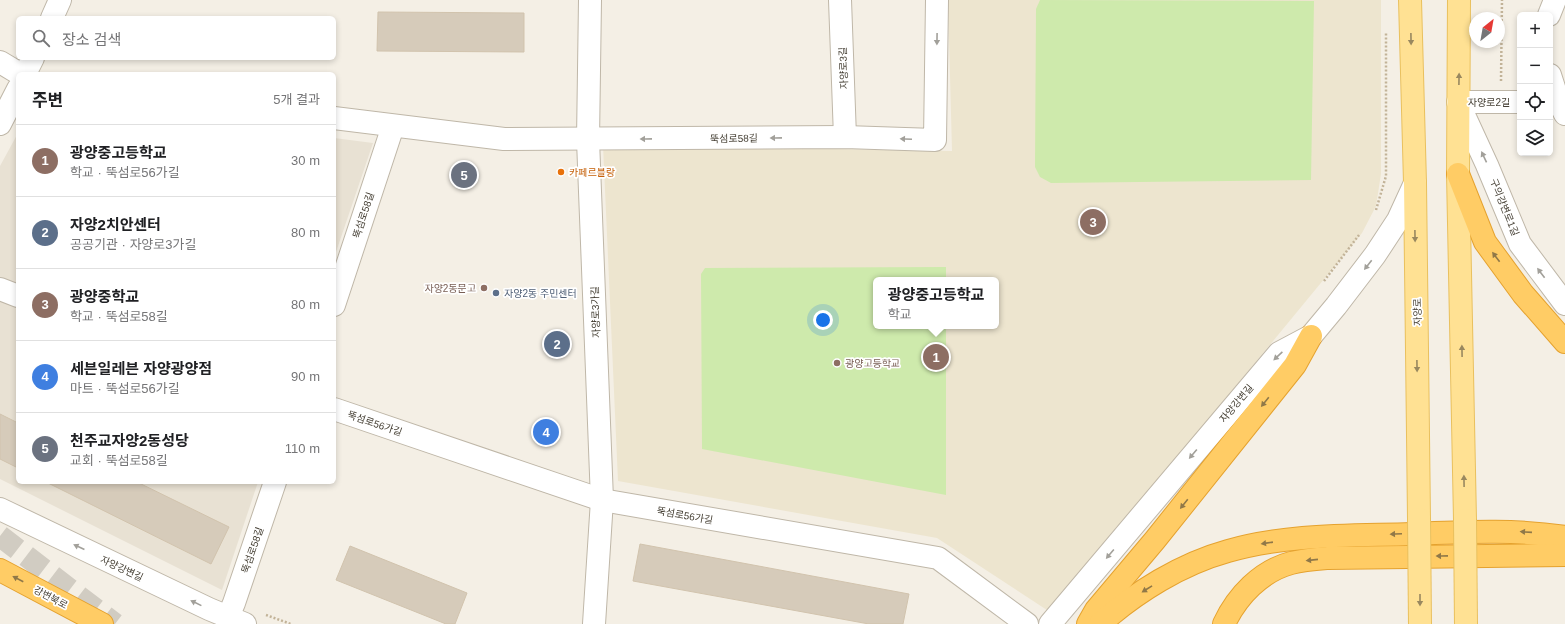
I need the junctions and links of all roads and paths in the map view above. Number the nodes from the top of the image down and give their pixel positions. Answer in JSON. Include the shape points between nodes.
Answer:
{"nodes":[{"id":1,"x":60,"y":0,"type":"edge"},
{"id":2,"x":590,"y":0,"type":"edge"},
{"id":3,"x":840,"y":0,"type":"edge"},
{"id":4,"x":937,"y":0,"type":"edge"},
{"id":5,"x":1410,"y":0,"type":"edge"},
{"id":6,"x":1459,"y":0,"type":"edge"},
{"id":7,"x":1502,"y":0,"type":"edge"},
{"id":8,"x":1555,"y":0,"type":"edge"},
{"id":9,"x":1550,"y":12,"type":"edge"},
{"id":10,"x":53,"y":16,"type":"edge"},
{"id":11,"x":1386,"y":31,"type":"dead end"},
{"id":12,"x":32,"y":60,"type":"edge"},
{"id":13,"x":0,"y":62,"type":"edge"},
{"id":14,"x":17,"y":72,"type":"edge"},
{"id":15,"x":26,"y":72,"type":"edge"},
{"id":16,"x":1553,"y":84,"type":"edge"},
{"id":17,"x":16,"y":93,"type":"edge"},
{"id":18,"x":1458,"y":102,"type":"junction"},
{"id":19,"x":1511,"y":103,"type":"edge"},
{"id":20,"x":1560,"y":104,"type":"edge"},
{"id":21,"x":336,"y":118,"type":"edge"},
{"id":22,"x":0,"y":124,"type":"edge"},
{"id":23,"x":393,"y":126,"type":"junction"},
{"id":24,"x":845,"y":137,"type":"junction"},
{"id":25,"x":588,"y":140,"type":"junction"},
{"id":26,"x":1458,"y":174,"type":"junction"},
{"id":27,"x":1415,"y":183,"type":"junction"},
{"id":28,"x":1374,"y":214,"type":"dead end"},
{"id":29,"x":1360,"y":233,"type":"dead end"},
{"id":30,"x":1322,"y":283,"type":"dead end"},
{"id":31,"x":0,"y":289,"type":"edge"},
{"id":32,"x":16,"y":295,"type":"edge"},
{"id":33,"x":336,"y":299,"type":"edge"},
{"id":34,"x":1565,"y":304,"type":"edge"},
{"id":35,"x":1311,"y":336,"type":"junction"},
{"id":36,"x":1565,"y":342,"type":"edge"},
{"id":37,"x":336,"y":410,"type":"edge"},
{"id":38,"x":274,"y":484,"type":"edge"},
{"id":39,"x":602,"y":500,"type":"junction"},
{"id":40,"x":0,"y":510,"type":"edge"},
{"id":41,"x":1565,"y":537,"type":"edge"},
{"id":42,"x":1565,"y":554,"type":"edge"},
{"id":43,"x":0,"y":570,"type":"edge"},
{"id":44,"x":236,"y":621,"type":"edge"},
{"id":45,"x":102,"y":624,"type":"edge"},
{"id":46,"x":594,"y":624,"type":"edge"},
{"id":47,"x":1027,"y":624,"type":"edge"},
{"id":48,"x":1050,"y":624,"type":"edge"},
{"id":49,"x":1088,"y":624,"type":"edge"},
{"id":50,"x":1100,"y":624,"type":"edge"},
{"id":51,"x":1224,"y":624,"type":"edge"},
{"id":52,"x":1420,"y":624,"type":"edge"},
{"id":53,"x":1466,"y":624,"type":"edge"}],
"edges":[{"from":1,"to":10,"type":"street"},
{"from":2,"to":25,"type":"street","name":"자양로3가길"},
{"from":3,"to":24,"type":"street","name":"자양로3길"},
{"from":4,"to":24,"type":"street","name":"뚝섬로58길","one_way":true,"via":[[935,140]]},
{"from":5,"to":27,"type":"main road","name":"자양로","one_way":true},
{"from":18,"to":6,"type":"main road","one_way":true},
{"from":7,"to":19,"type":"path"},
{"from":8,"to":9,"type":"street"},
{"from":11,"to":28,"type":"path","via":[[1386,176]]},
{"from":12,"to":15,"type":"street"},
{"from":13,"to":14,"type":"street"},
{"from":16,"to":20,"type":"street"},
{"from":17,"to":22,"type":"street"},
{"from":18,"to":19,"type":"street","name":"자양로2길"},
{"from":18,"to":26,"type":"main road"},
{"from":34,"to":18,"type":"street","name":"구의강변로1길","one_way":true,"via":[[1520,244]]},
{"from":21,"to":23,"type":"street","name":"뚝섬로58길"},
{"from":23,"to":25,"type":"street","name":"뚝섬로58길","via":[[504,139]]},
{"from":23,"to":33,"type":"street","name":"뚝섬로58길"},
{"from":24,"to":25,"type":"street","name":"뚝섬로58길","one_way":true},
{"from":25,"to":39,"type":"street","name":"자양로3가길"},
{"from":36,"to":26,"type":"highway","one_way":true,"via":[[1524,294],[1485,242]]},
{"from":53,"to":26,"type":"main road","one_way":true,"bridge":true},
{"from":27,"to":35,"type":"street","name":"자양강변길","one_way":true,"via":[[1398,220],[1375,255]]},
{"from":27,"to":52,"type":"main road","name":"자양로","one_way":true,"bridge":true},
{"from":29,"to":30,"type":"path"},
{"from":31,"to":32,"type":"street"},
{"from":35,"to":48,"type":"street","name":"자양강변길","one_way":true,"via":[[1279,353]]},
{"from":35,"to":49,"type":"highway","one_way":true,"via":[[1294,365],[1096,610]]},
{"from":37,"to":39,"type":"street","name":"뚝섬로56가길"},
{"from":38,"to":44,"type":"street","name":"뚝섬로58길","via":[[234,603]]},
{"from":39,"to":46,"type":"street","name":"자양로3가길"},
{"from":39,"to":47,"type":"street","name":"뚝섬로56가길","via":[[938,558]]},
{"from":44,"to":40,"type":"street","name":"자양강변길","one_way":true},
{"from":41,"to":50,"type":"highway","one_way":true,"via":[[1500,531],[1341,536],[1256,544],[1228,551],[1177,571],[1132,598]]},
{"from":42,"to":51,"type":"highway","one_way":true,"via":[[1328,558],[1292,563],[1260,579],[1241,597]]},
{"from":45,"to":43,"type":"highway","name":"강변북로","one_way":true}]}
